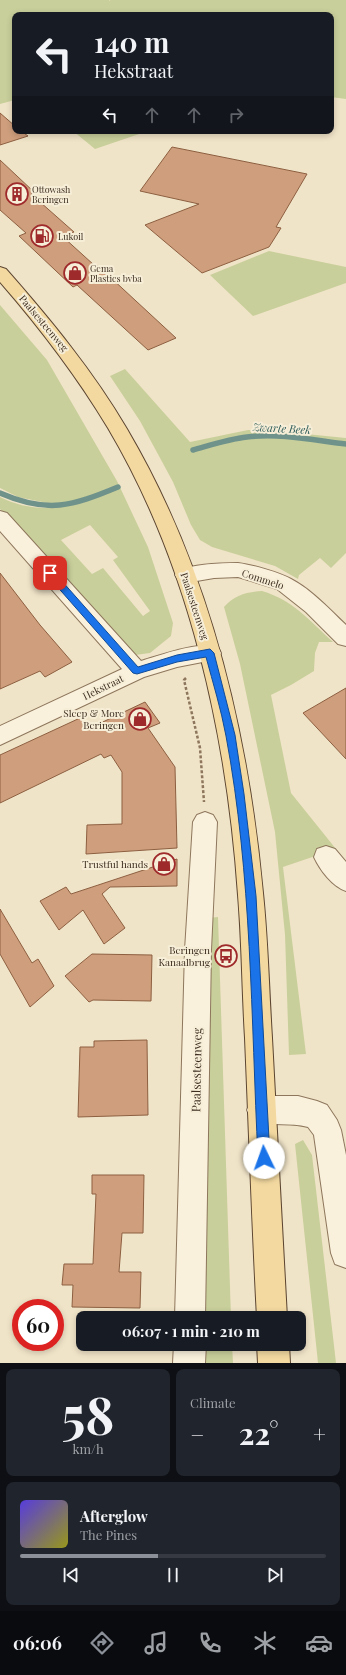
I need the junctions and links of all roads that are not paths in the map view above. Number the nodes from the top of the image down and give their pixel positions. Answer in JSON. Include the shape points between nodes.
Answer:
{"nodes":[{"id":1,"x":0,"y":272,"type":"edge"},
{"id":2,"x":0,"y":518,"type":"edge"},
{"id":3,"x":185,"y":575,"type":"junction"},
{"id":4,"x":346,"y":638,"type":"edge"},
{"id":5,"x":210,"y":653,"type":"junction"},
{"id":6,"x":137,"y":671,"type":"junction"},
{"id":7,"x":0,"y":736,"type":"edge"},
{"id":8,"x":205,"y":822,"type":"road end"},
{"id":9,"x":326,"y":857,"type":"dead end"},
{"id":10,"x":346,"y":880,"type":"edge"},
{"id":11,"x":261,"y":1110,"type":"junction"},
{"id":12,"x":346,"y":1253,"type":"edge"},
{"id":13,"x":190,"y":1311,"type":"edge"},
{"id":14,"x":272,"y":1311,"type":"edge"},
{"id":15,"x":190,"y":1351,"type":"edge"},
{"id":16,"x":273,"y":1351,"type":"edge"},
{"id":17,"x":190,"y":1363,"type":"edge"},
{"id":18,"x":274,"y":1363,"type":"edge"}],
"edges":[{"from":1,"to":3,"type":"main road","name":"Paalsesteenweg","via":[[42,318],[114,420],[156,502]]},
{"from":2,"to":6,"type":"street"},
{"from":3,"to":4,"type":"street","name":"Commelo","via":[[238,570],[284,584],[313,606]]},
{"from":3,"to":5,"type":"main road","name":"Paalsesteenweg"},
{"from":5,"to":6,"type":"street","name":"Hekstraat","via":[[177,659]]},
{"from":5,"to":11,"type":"main road","name":"Paalsesteenweg","via":[[230,735],[251,896]]},
{"from":6,"to":7,"type":"street","name":"Hekstraat"},
{"from":8,"to":13,"type":"street","name":"Paalsesteenweg","via":[[198,950]]},
{"from":9,"to":10,"type":"street"},
{"from":11,"to":12,"type":"street","via":[[298,1110],[317,1114],[327,1130]]},
{"from":11,"to":14,"type":"main road","name":"Paalsesteenweg"},
{"from":15,"to":17,"type":"street"},
{"from":16,"to":18,"type":"main road"}]}
